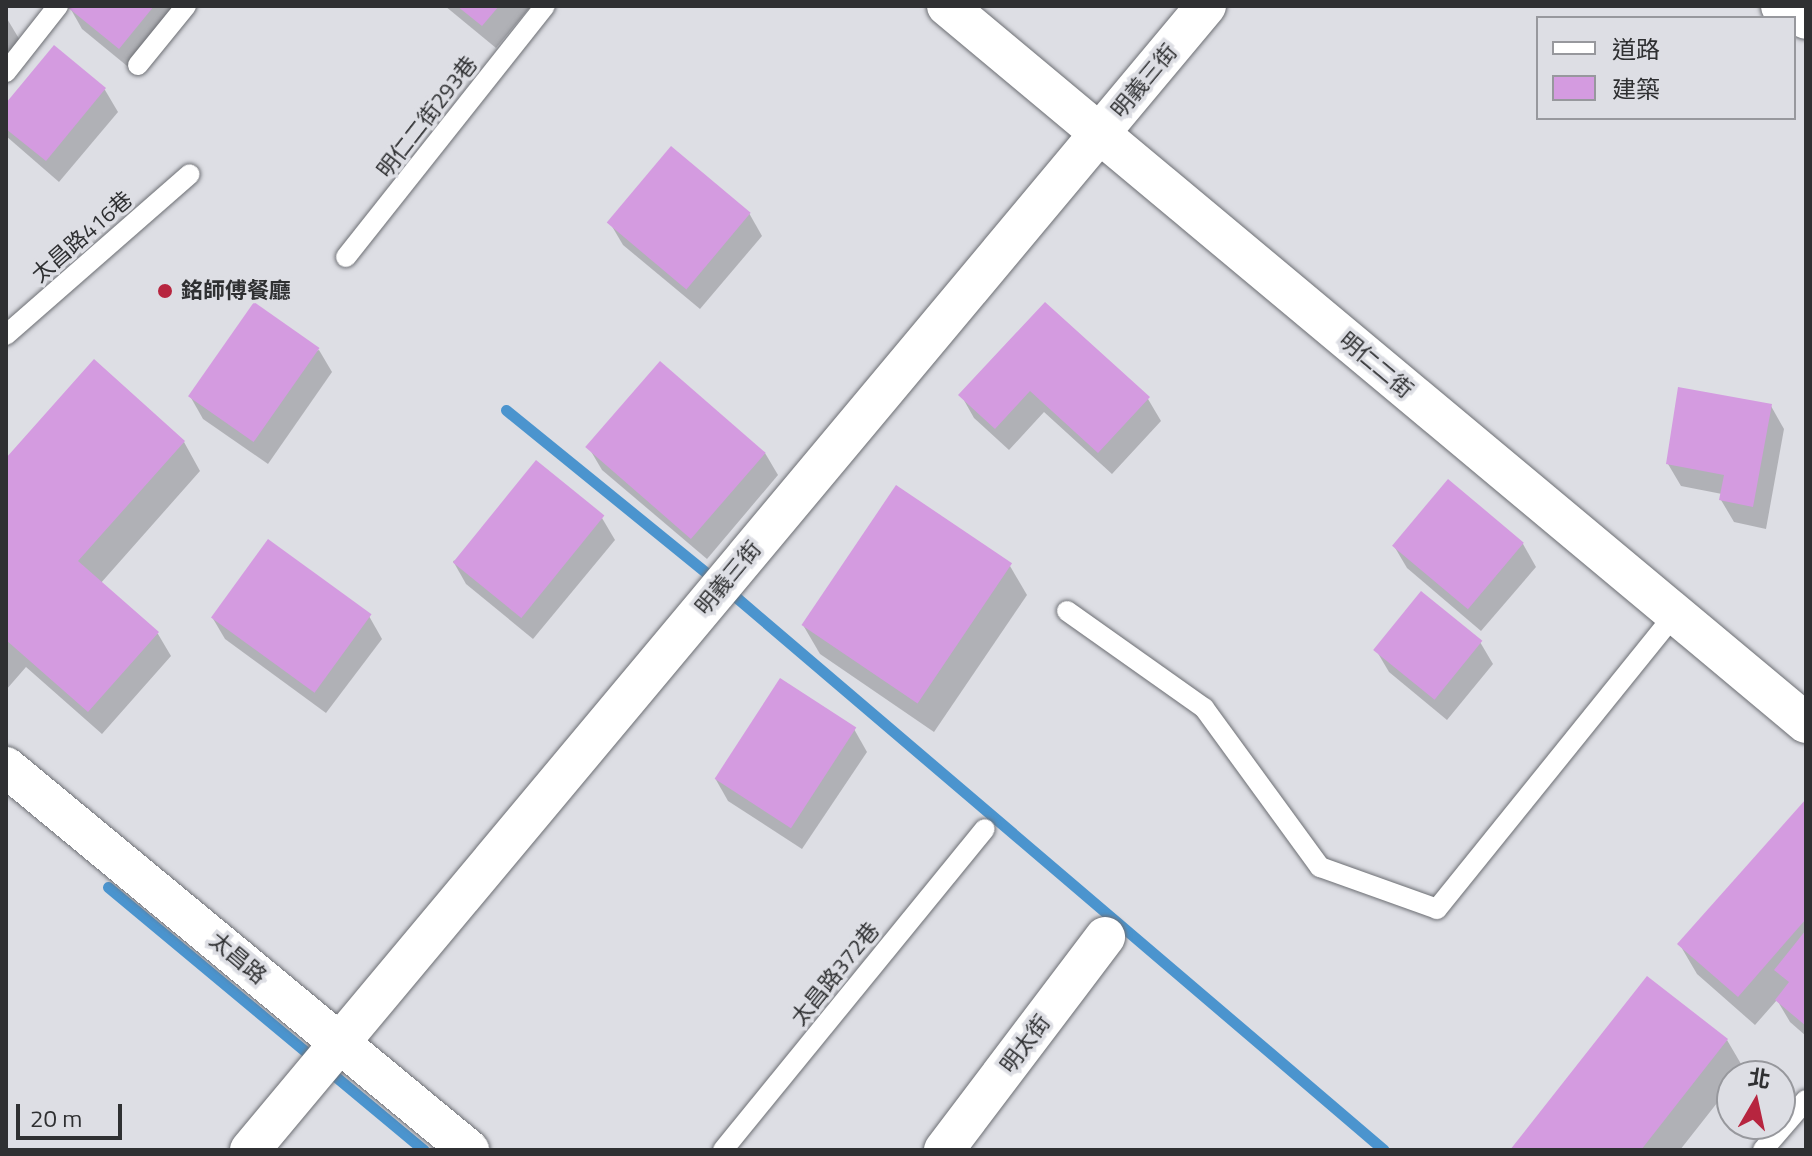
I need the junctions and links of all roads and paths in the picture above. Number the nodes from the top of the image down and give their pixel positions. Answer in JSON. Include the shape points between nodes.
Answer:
{"nodes":[{"id":1,"x":58,"y":6,"type":"edge"},
{"id":2,"x":186,"y":6,"type":"edge"},
{"id":3,"x":545,"y":6,"type":"edge"},
{"id":4,"x":947,"y":6,"type":"edge"},
{"id":5,"x":1206,"y":6,"type":"edge"},
{"id":6,"x":1781,"y":6,"type":"edge"},
{"id":7,"x":1806,"y":19,"type":"edge"},
{"id":8,"x":138,"y":65,"type":"dead end"},
{"id":9,"x":6,"y":72,"type":"edge"},
{"id":10,"x":1100,"y":134,"type":"junction"},
{"id":11,"x":190,"y":174,"type":"dead end"},
{"id":12,"x":346,"y":257,"type":"dead end"},
{"id":13,"x":6,"y":335,"type":"edge"},
{"id":14,"x":1067,"y":611,"type":"dead end"},
{"id":15,"x":1674,"y":615,"type":"junction"},
{"id":16,"x":1806,"y":723,"type":"edge"},
{"id":17,"x":6,"y":767,"type":"edge"},
{"id":18,"x":985,"y":829,"type":"dead end"},
{"id":19,"x":1105,"y":937,"type":"dead end"},
{"id":20,"x":339,"y":1042,"type":"junction"},
{"id":21,"x":1806,"y":1100,"type":"edge"},
{"id":22,"x":951,"y":1148,"type":"edge"},
{"id":23,"x":250,"y":1150,"type":"edge"},
{"id":24,"x":469,"y":1150,"type":"edge"},
{"id":25,"x":723,"y":1150,"type":"edge"},
{"id":26,"x":1763,"y":1150,"type":"edge"}],
"edges":[{"from":1,"to":9,"type":"lane"},
{"from":2,"to":8,"type":"lane"},
{"from":3,"to":12,"type":"lane","name":"明仁二街293巷"},
{"from":4,"to":10,"type":"street","name":"明仁二街"},
{"from":5,"to":10,"type":"street","name":"明義三街"},
{"from":6,"to":7,"type":"street"},
{"from":10,"to":15,"type":"street","name":"明仁二街"},
{"from":10,"to":20,"type":"street","name":"明義三街"},
{"from":11,"to":13,"type":"lane","name":"太昌路416巷"},
{"from":14,"to":15,"type":"lane","via":[[1204,708],[1320,867],[1437,909]]},
{"from":15,"to":16,"type":"street","name":"明仁二街"},
{"from":17,"to":20,"type":"street","name":"太昌路"},
{"from":18,"to":25,"type":"lane","name":"太昌路372巷"},
{"from":19,"to":22,"type":"street","name":"明太街"},
{"from":20,"to":23,"type":"street","name":"明義三街"},
{"from":20,"to":24,"type":"street","name":"太昌路"},
{"from":21,"to":26,"type":"lane"}]}
